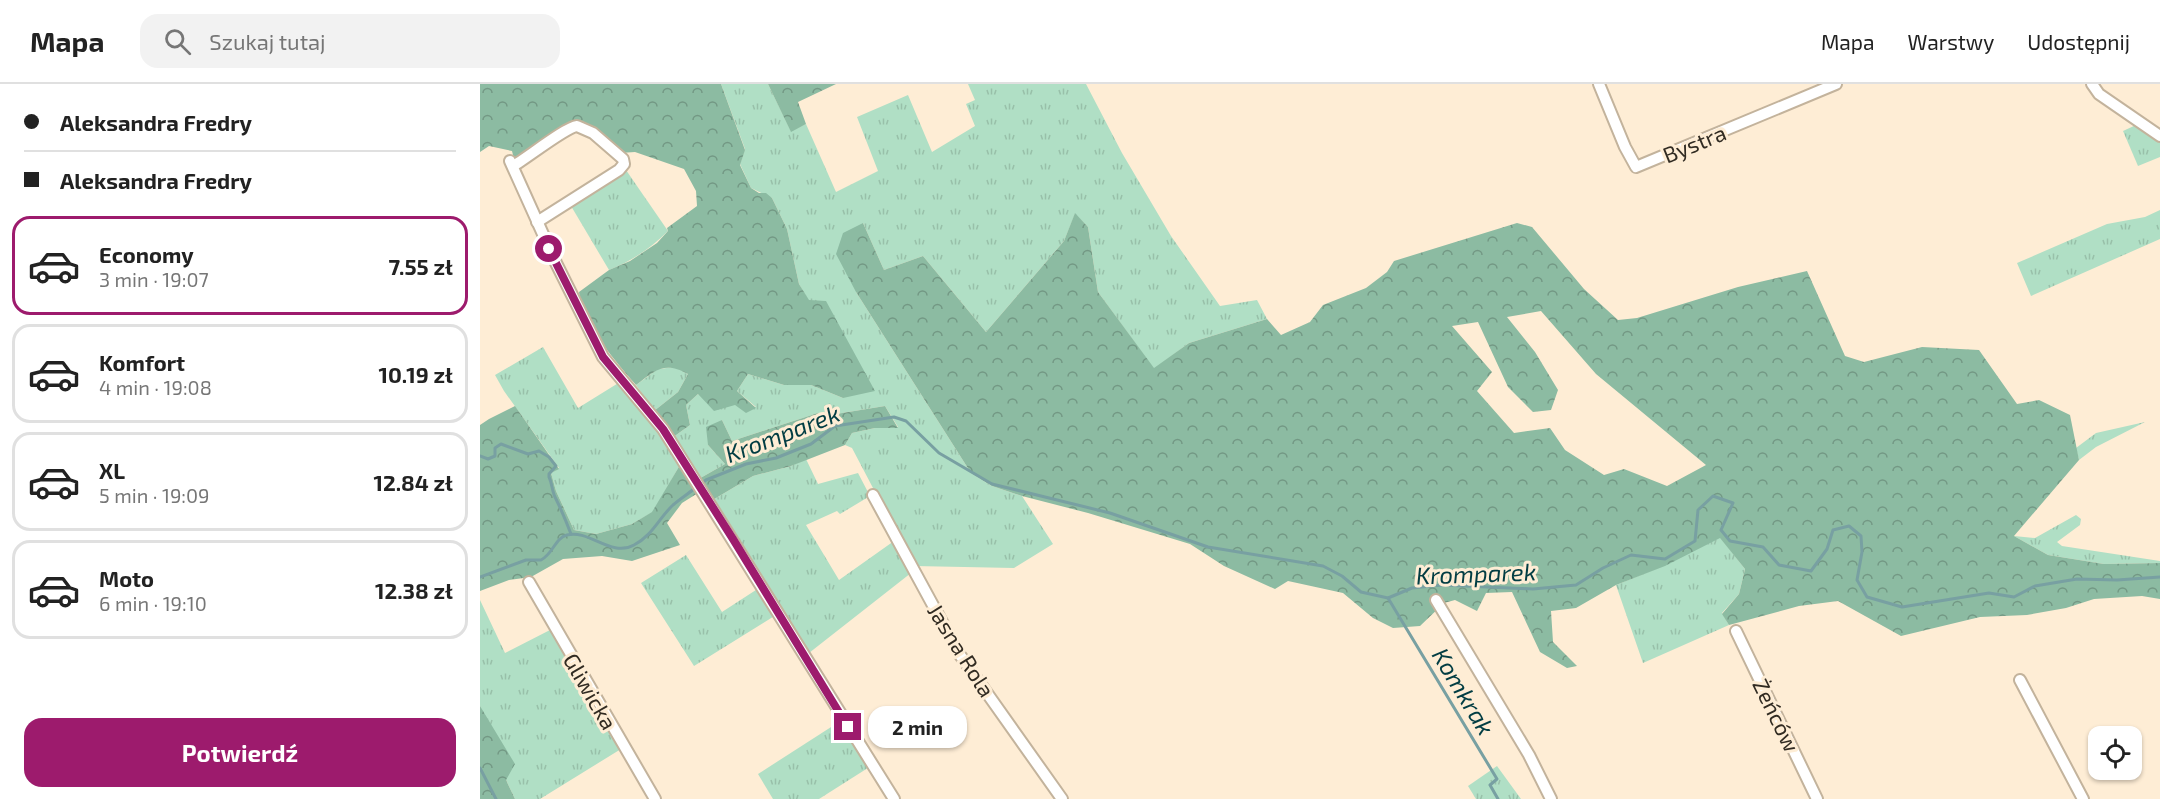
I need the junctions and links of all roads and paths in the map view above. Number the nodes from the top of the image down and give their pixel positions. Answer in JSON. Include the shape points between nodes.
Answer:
{"nodes":[{"id":1,"x":1599,"y":84,"type":"edge"},
{"id":2,"x":1836,"y":84,"type":"edge"},
{"id":3,"x":2092,"y":84,"type":"edge"},
{"id":4,"x":2160,"y":136,"type":"edge"},
{"id":5,"x":537,"y":222,"type":"junction"},
{"id":6,"x":873,"y":495,"type":"dead end"},
{"id":7,"x":529,"y":582,"type":"dead end"},
{"id":8,"x":1436,"y":600,"type":"dead end"},
{"id":9,"x":1737,"y":631,"type":"dead end"},
{"id":10,"x":2020,"y":680,"type":"dead end"},
{"id":11,"x":655,"y":799,"type":"edge"},
{"id":12,"x":894,"y":799,"type":"edge"},
{"id":13,"x":1062,"y":799,"type":"edge"},
{"id":14,"x":1551,"y":799,"type":"edge"},
{"id":15,"x":1817,"y":799,"type":"edge"},
{"id":16,"x":2083,"y":799,"type":"edge"}],
"edges":[{"from":1,"to":2,"type":"street","name":"Bystra","via":[[1636,167]]},
{"from":3,"to":4,"type":"street","via":[[2099,94]]},
{"from":5,"to":5,"type":"street","via":[[619,170],[623,159],[592,133],[577,126],[530,157],[512,163]]},
{"from":5,"to":12,"type":"street","via":[[603,357],[663,429]]},
{"from":6,"to":13,"type":"street","name":"Jasna Rola","via":[[960,655]]},
{"from":7,"to":11,"type":"street","name":"Gliwicka"},
{"from":8,"to":14,"type":"street"},
{"from":9,"to":15,"type":"street","name":"Żeńców"},
{"from":10,"to":16,"type":"street"}]}
